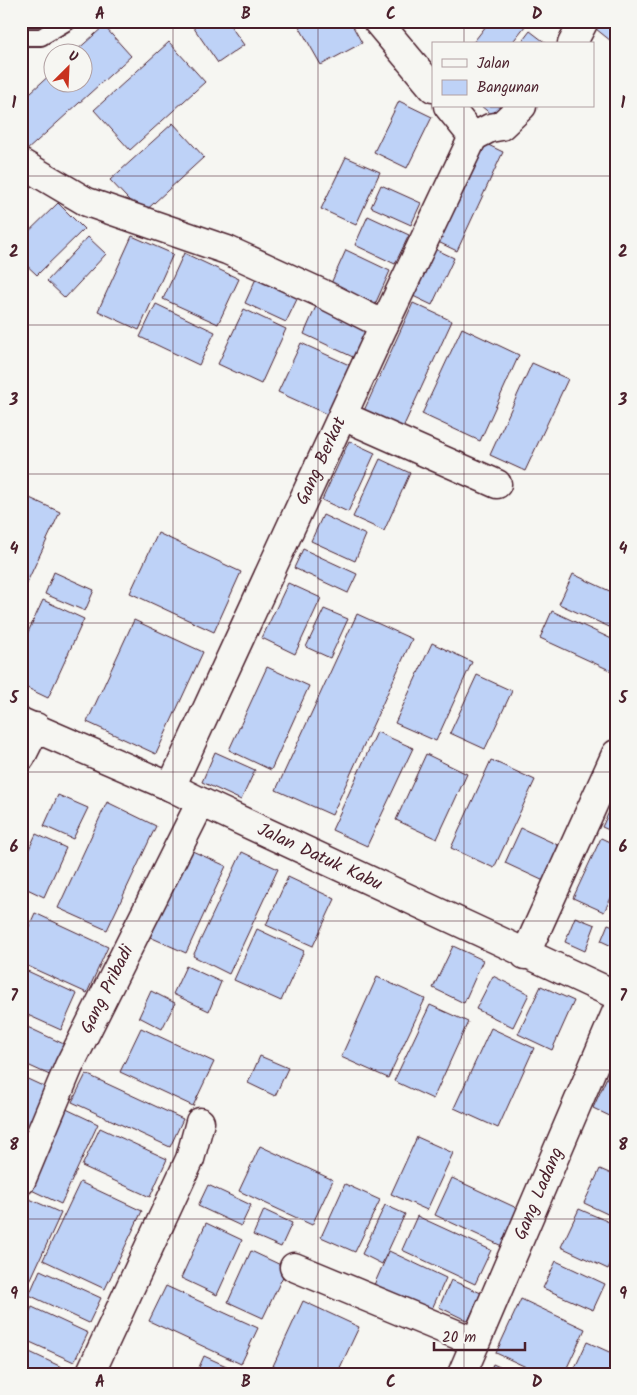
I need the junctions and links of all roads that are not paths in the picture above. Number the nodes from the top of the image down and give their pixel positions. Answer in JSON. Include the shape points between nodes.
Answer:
{"nodes":[{"id":1,"x":68,"y":21,"type":"edge"},
{"id":2,"x":377,"y":21,"type":"edge"},
{"id":3,"x":584,"y":21,"type":"edge"},
{"id":4,"x":21,"y":38,"type":"edge"},
{"id":5,"x":573,"y":42,"type":"edge"},
{"id":6,"x":432,"y":87,"type":"edge"},
{"id":7,"x":450,"y":108,"type":"edge"},
{"id":8,"x":520,"y":108,"type":"edge"},
{"id":9,"x":472,"y":137,"type":"junction"},
{"id":10,"x":21,"y":163,"type":"edge"},
{"id":11,"x":384,"y":325,"type":"junction"},
{"id":12,"x":343,"y":416,"type":"junction"},
{"id":13,"x":498,"y":484,"type":"dead end"},
{"id":14,"x":28,"y":724,"type":"edge"},
{"id":15,"x":616,"y":754,"type":"edge"},
{"id":16,"x":21,"y":757,"type":"edge"},
{"id":17,"x":171,"y":787,"type":"junction"},
{"id":18,"x":201,"y":802,"type":"junction"},
{"id":19,"x":525,"y":955,"type":"junction"},
{"id":20,"x":616,"y":996,"type":"edge"},
{"id":21,"x":616,"y":1013,"type":"edge"},
{"id":22,"x":200,"y":1122,"type":"dead end"},
{"id":23,"x":23,"y":1170,"type":"edge"},
{"id":24,"x":294,"y":1267,"type":"dead end"},
{"id":25,"x":475,"y":1342,"type":"junction"},
{"id":26,"x":90,"y":1374,"type":"edge"},
{"id":27,"x":462,"y":1374,"type":"edge"}],
"edges":[{"from":1,"to":4,"type":"lane","via":[[41,37]]},
{"from":2,"to":6,"type":"street"},
{"from":3,"to":5,"type":"street"},
{"from":7,"to":9,"type":"street"},
{"from":8,"to":9,"type":"street","via":[[501,126]]},
{"from":9,"to":11,"type":"street","name":"Gang Berkat"},
{"from":10,"to":11,"type":"street","via":[[87,202],[227,250]]},
{"from":11,"to":12,"type":"street","name":"Gang Berkat"},
{"from":12,"to":13,"type":"street"},
{"from":12,"to":17,"type":"street","name":"Gang Berkat"},
{"from":14,"to":16,"type":"street"},
{"from":14,"to":17,"type":"street","name":"Jalan Datuk Kabu"},
{"from":15,"to":19,"type":"street"},
{"from":17,"to":18,"type":"street","name":"Jalan Datuk Kabu"},
{"from":18,"to":19,"type":"street","name":"Jalan Datuk Kabu"},
{"from":18,"to":23,"type":"street","name":"Gang Pribadi","via":[[69,1066]]},
{"from":19,"to":20,"type":"street","name":"Jalan Datuk Kabu"},
{"from":21,"to":25,"type":"street","name":"Gang Ladang"},
{"from":22,"to":26,"type":"street","via":[[190,1159]]},
{"from":24,"to":25,"type":"street"},
{"from":25,"to":27,"type":"street","name":"Gang Ladang"}]}
